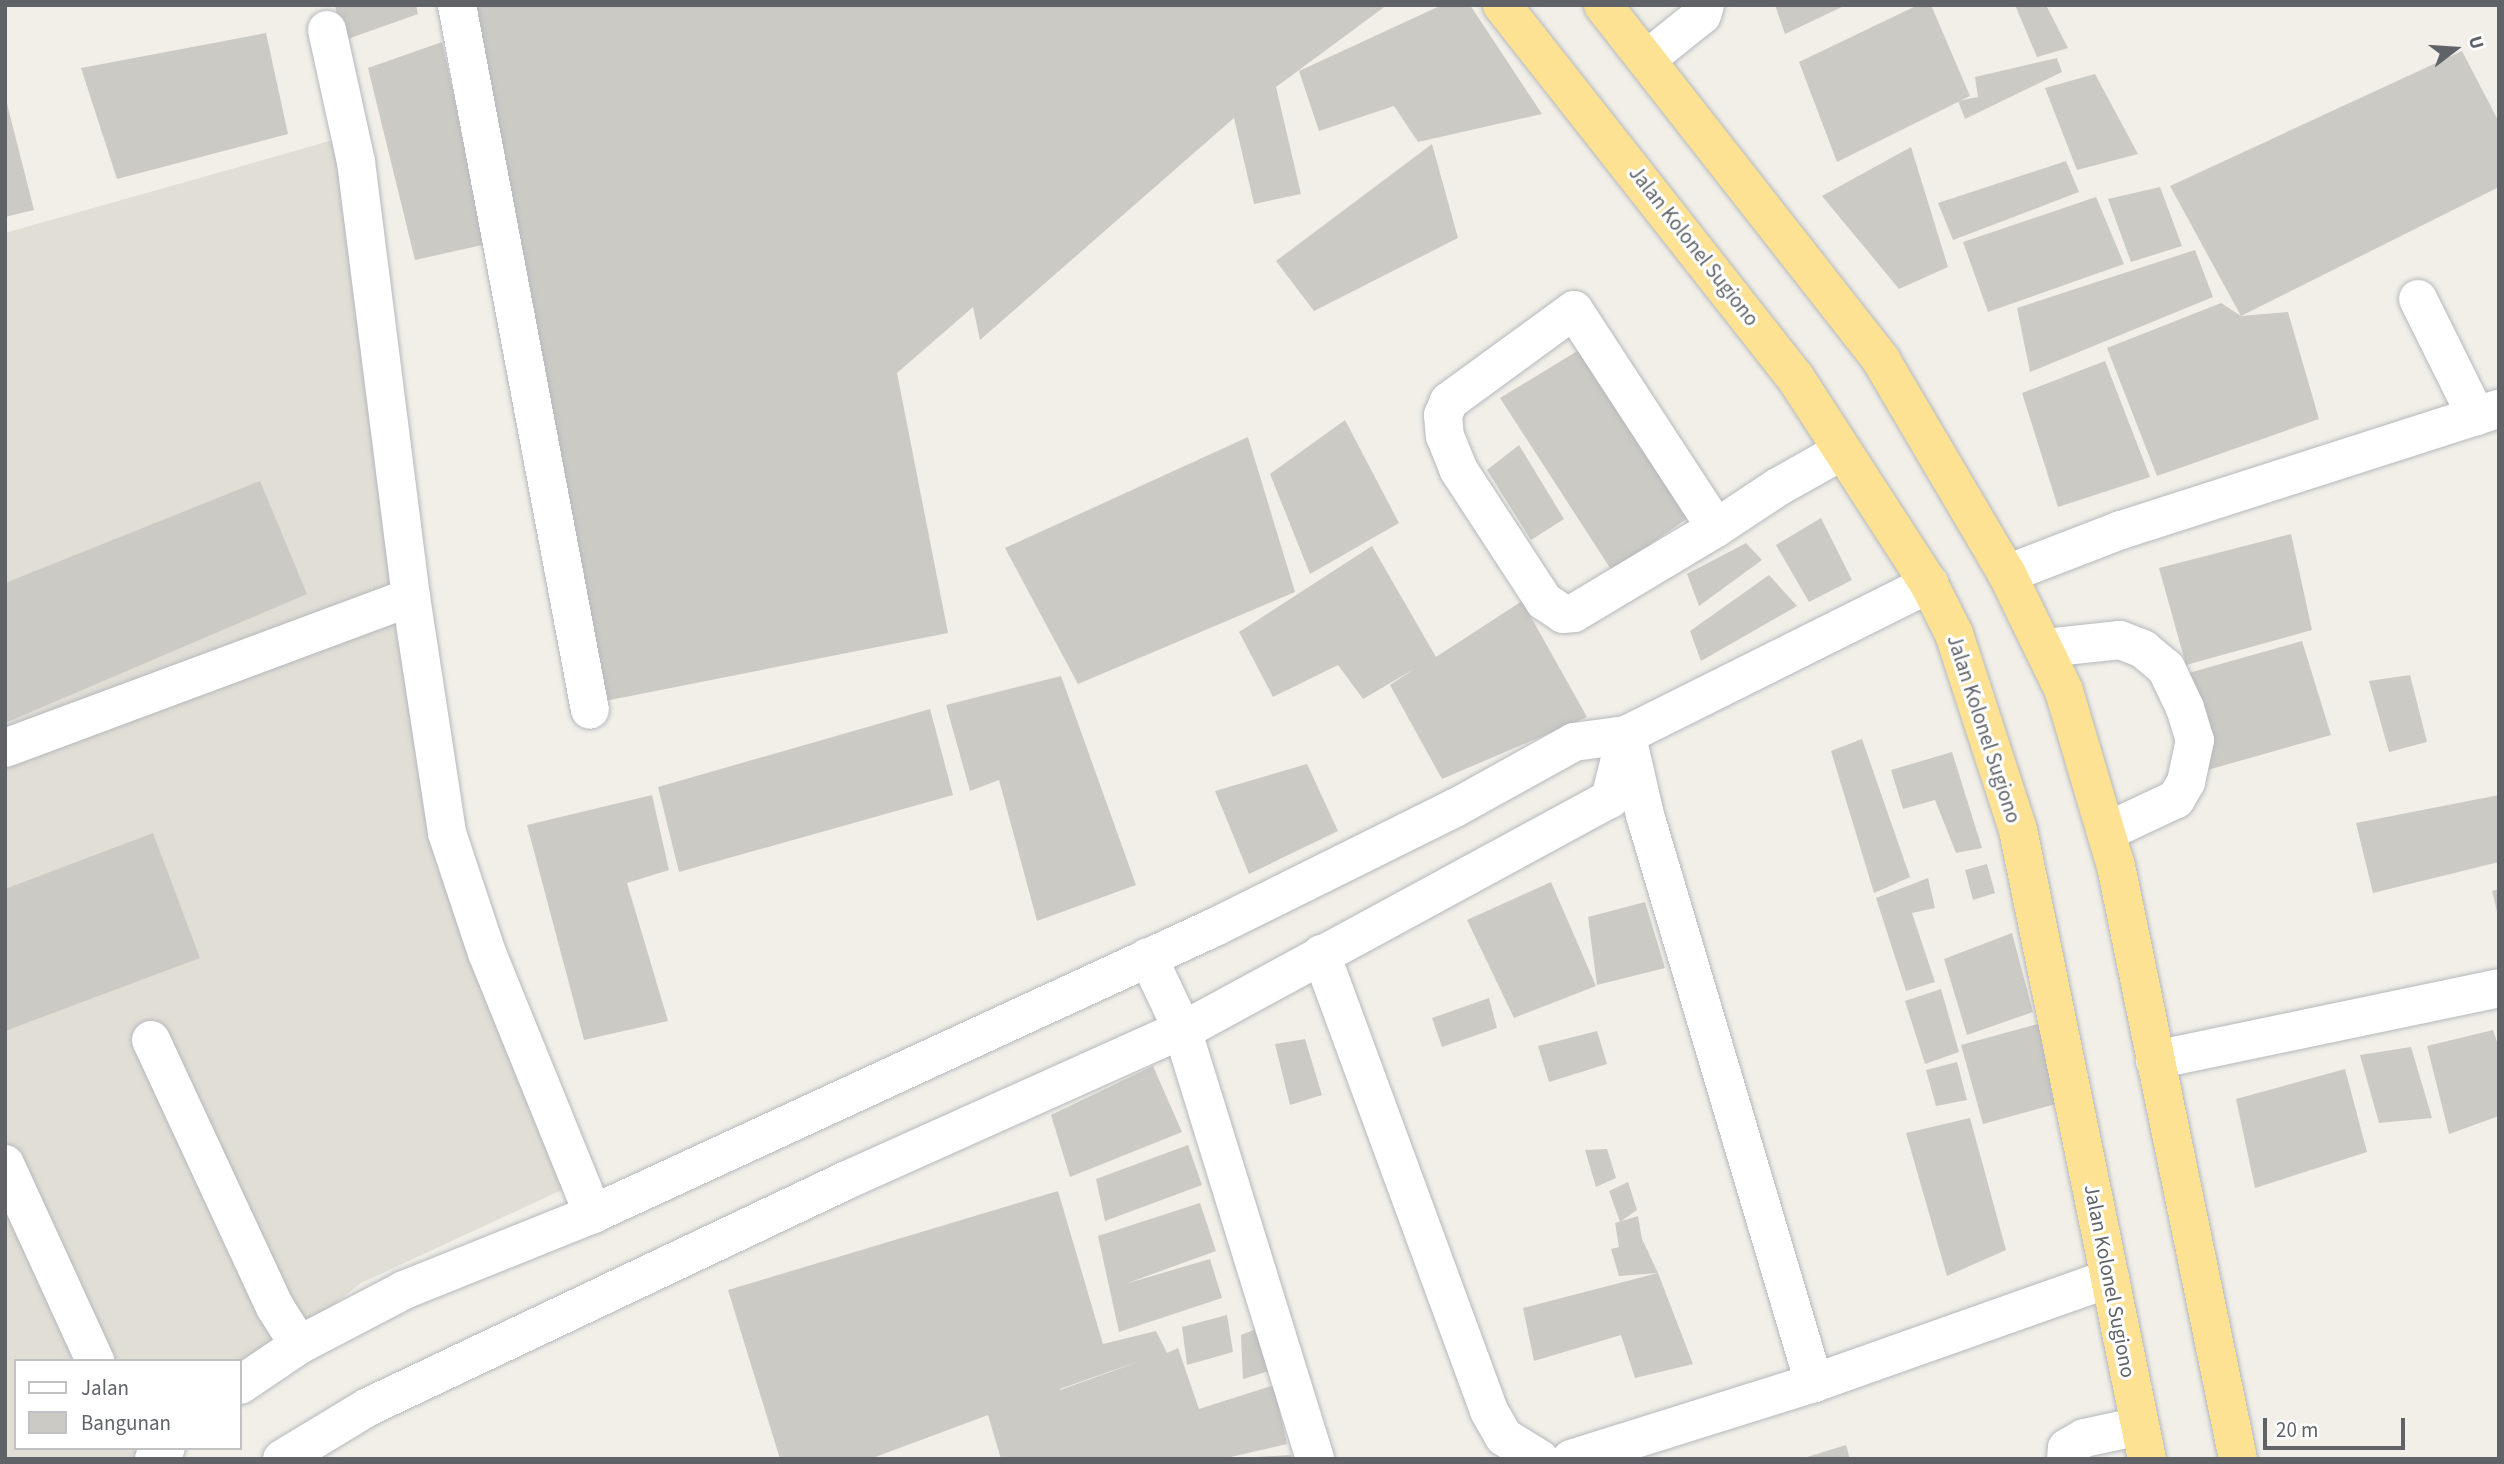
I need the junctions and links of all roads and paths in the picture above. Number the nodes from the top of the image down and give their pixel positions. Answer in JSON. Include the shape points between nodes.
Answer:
{"nodes":[{"id":1,"x":457,"y":5,"type":"edge"},
{"id":2,"x":1502,"y":5,"type":"edge"},
{"id":3,"x":1603,"y":5,"type":"edge"},
{"id":4,"x":1705,"y":5,"type":"edge"},
{"id":5,"x":327,"y":30,"type":"dead end"},
{"id":6,"x":1647,"y":59,"type":"junction"},
{"id":7,"x":2418,"y":299,"type":"dead end"},
{"id":8,"x":2487,"y":412,"type":"edge"},
{"id":9,"x":1842,"y":451,"type":"junction"},
{"id":10,"x":1716,"y":528,"type":"junction"},
{"id":11,"x":2007,"y":574,"type":"junction"},
{"id":12,"x":1929,"y":584,"type":"junction"},
{"id":13,"x":411,"y":597,"type":"junction"},
{"id":14,"x":2046,"y":648,"type":"junction"},
{"id":15,"x":590,"y":710,"type":"dead end"},
{"id":16,"x":1626,"y":736,"type":"junction"},
{"id":17,"x":5,"y":748,"type":"edge"},
{"id":18,"x":2108,"y":831,"type":"junction"},
{"id":19,"x":1321,"y":954,"type":"junction"},
{"id":20,"x":1148,"y":957,"type":"junction"},
{"id":21,"x":2499,"y":988,"type":"edge"},
{"id":22,"x":1182,"y":1029,"type":"junction"},
{"id":23,"x":151,"y":1040,"type":"dead end"},
{"id":24,"x":2155,"y":1060,"type":"junction"},
{"id":25,"x":5,"y":1164,"type":"edge"},
{"id":26,"x":593,"y":1214,"type":"junction"},
{"id":27,"x":2110,"y":1278,"type":"junction"},
{"id":28,"x":299,"y":1345,"type":"junction"},
{"id":29,"x":94,"y":1359,"type":"edge"},
{"id":30,"x":1814,"y":1383,"type":"junction"},
{"id":31,"x":242,"y":1384,"type":"edge"},
{"id":32,"x":2143,"y":1442,"type":"edge"},
{"id":33,"x":282,"y":1459,"type":"edge"},
{"id":34,"x":1315,"y":1459,"type":"edge"},
{"id":35,"x":1540,"y":1459,"type":"edge"},
{"id":36,"x":1571,"y":1459,"type":"edge"},
{"id":37,"x":2066,"y":1459,"type":"edge"},
{"id":38,"x":2238,"y":1459,"type":"edge"}],
"edges":[{"from":1,"to":15,"type":"street"},
{"from":2,"to":9,"type":"highway","name":"Jalan Kolonel Sugiono","via":[[1795,377]]},
{"from":3,"to":6,"type":"highway"},
{"from":4,"to":6,"type":"street","via":[[1702,15]]},
{"from":5,"to":13,"type":"street","via":[[356,162]]},
{"from":6,"to":11,"type":"highway","via":[[1881,360]]},
{"from":7,"to":8,"type":"street"},
{"from":8,"to":11,"type":"street","via":[[2121,530]]},
{"from":9,"to":10,"type":"street"},
{"from":9,"to":12,"type":"highway","name":"Jalan Kolonel Sugiono"},
{"from":10,"to":10,"type":"street","via":[[1574,310],[1459,391],[1443,415],[1445,436],[1458,469],[1555,611],[1574,613]]},
{"from":11,"to":14,"type":"highway"},
{"from":12,"to":16,"type":"street"},
{"from":12,"to":27,"type":"highway","name":"Jalan Kolonel Sugiono","via":[[1966,663],[2018,830]]},
{"from":13,"to":17,"type":"street"},
{"from":13,"to":26,"type":"street","via":[[447,833],[487,953]]},
{"from":14,"to":18,"type":"highway"},
{"from":14,"to":18,"type":"street","via":[[2120,640],[2143,649],[2166,668],[2185,708],[2195,740],[2186,782],[2176,799]]},
{"from":16,"to":19,"type":"street","via":[[1610,799]]},
{"from":16,"to":20,"type":"street","via":[[1574,742],[1455,807]]},
{"from":16,"to":30,"type":"street","via":[[1645,816]]},
{"from":18,"to":24,"type":"highway"},
{"from":19,"to":22,"type":"street"},
{"from":19,"to":35,"type":"street","via":[[1489,1411],[1504,1437]]},
{"from":20,"to":22,"type":"street"},
{"from":20,"to":26,"type":"street"},
{"from":21,"to":24,"type":"street"},
{"from":22,"to":33,"type":"street","via":[[847,1180],[368,1408]]},
{"from":22,"to":34,"type":"street"},
{"from":23,"to":28,"type":"street","via":[[275,1307]]},
{"from":24,"to":38,"type":"highway"},
{"from":25,"to":29,"type":"street"},
{"from":26,"to":28,"type":"street","via":[[404,1290]]},
{"from":27,"to":30,"type":"street"},
{"from":27,"to":32,"type":"highway","name":"Jalan Kolonel Sugiono"},
{"from":28,"to":31,"type":"street"},
{"from":30,"to":36,"type":"street"},
{"from":32,"to":37,"type":"street","via":[[2084,1438],[2067,1448]]}]}
